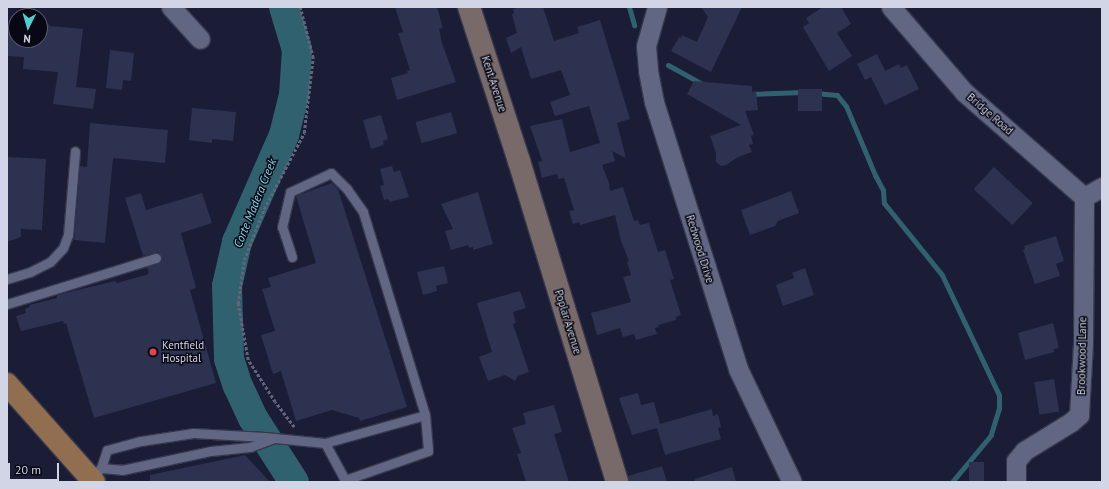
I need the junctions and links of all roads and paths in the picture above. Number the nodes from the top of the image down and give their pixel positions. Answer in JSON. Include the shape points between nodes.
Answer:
{"nodes":[{"id":1,"x":171,"y":7,"type":"edge"},
{"id":2,"x":469,"y":7,"type":"edge"},
{"id":3,"x":657,"y":7,"type":"edge"},
{"id":4,"x":891,"y":7,"type":"edge"},
{"id":5,"x":200,"y":39,"type":"dead end"},
{"id":6,"x":75,"y":151,"type":"dead end"},
{"id":7,"x":519,"y":161,"type":"joint"},
{"id":8,"x":1102,"y":188,"type":"edge"},
{"id":9,"x":1084,"y":197,"type":"junction"},
{"id":10,"x":292,"y":257,"type":"dead end"},
{"id":11,"x":156,"y":258,"type":"dead end"},
{"id":12,"x":7,"y":279,"type":"edge"},
{"id":13,"x":7,"y":304,"type":"edge"},
{"id":14,"x":7,"y":384,"type":"edge"},
{"id":15,"x":425,"y":415,"type":"junction"},
{"id":16,"x":276,"y":438,"type":"junction"},
{"id":17,"x":326,"y":443,"type":"junction"},
{"id":18,"x":96,"y":476,"type":"edge"},
{"id":19,"x":616,"y":482,"type":"edge"},
{"id":20,"x":792,"y":482,"type":"edge"},
{"id":21,"x":1016,"y":482,"type":"edge"}],
"edges":[{"from":1,"to":5,"type":"street"},
{"from":2,"to":7,"type":"street","name":"Kent Avenue"},
{"from":3,"to":20,"type":"street","name":"Redwood Drive","via":[[646,46],[654,102],[738,369]]},
{"from":4,"to":9,"type":"street","name":"Bridge Road","via":[[964,92]]},
{"from":6,"to":12,"type":"lane","via":[[68,235],[63,248],[50,262]]},
{"from":7,"to":19,"type":"street","name":"Poplar Avenue"},
{"from":8,"to":9,"type":"street"},
{"from":9,"to":21,"type":"street","name":"Brookwood Lane","via":[[1079,415],[1024,451],[1016,461]]},
{"from":10,"to":15,"type":"lane","via":[[282,227],[290,192],[331,173],[347,189],[363,212]]},
{"from":11,"to":13,"type":"lane"},
{"from":14,"to":18,"type":"main road"},
{"from":15,"to":17,"type":"lane"},
{"from":15,"to":17,"type":"lane","via":[[428,451],[346,480]]},
{"from":16,"to":17,"type":"lane"},
{"from":16,"to":18,"type":"lane","via":[[250,447],[211,451]]},
{"from":16,"to":18,"type":"lane","via":[[193,433],[141,441],[107,450]]}]}
